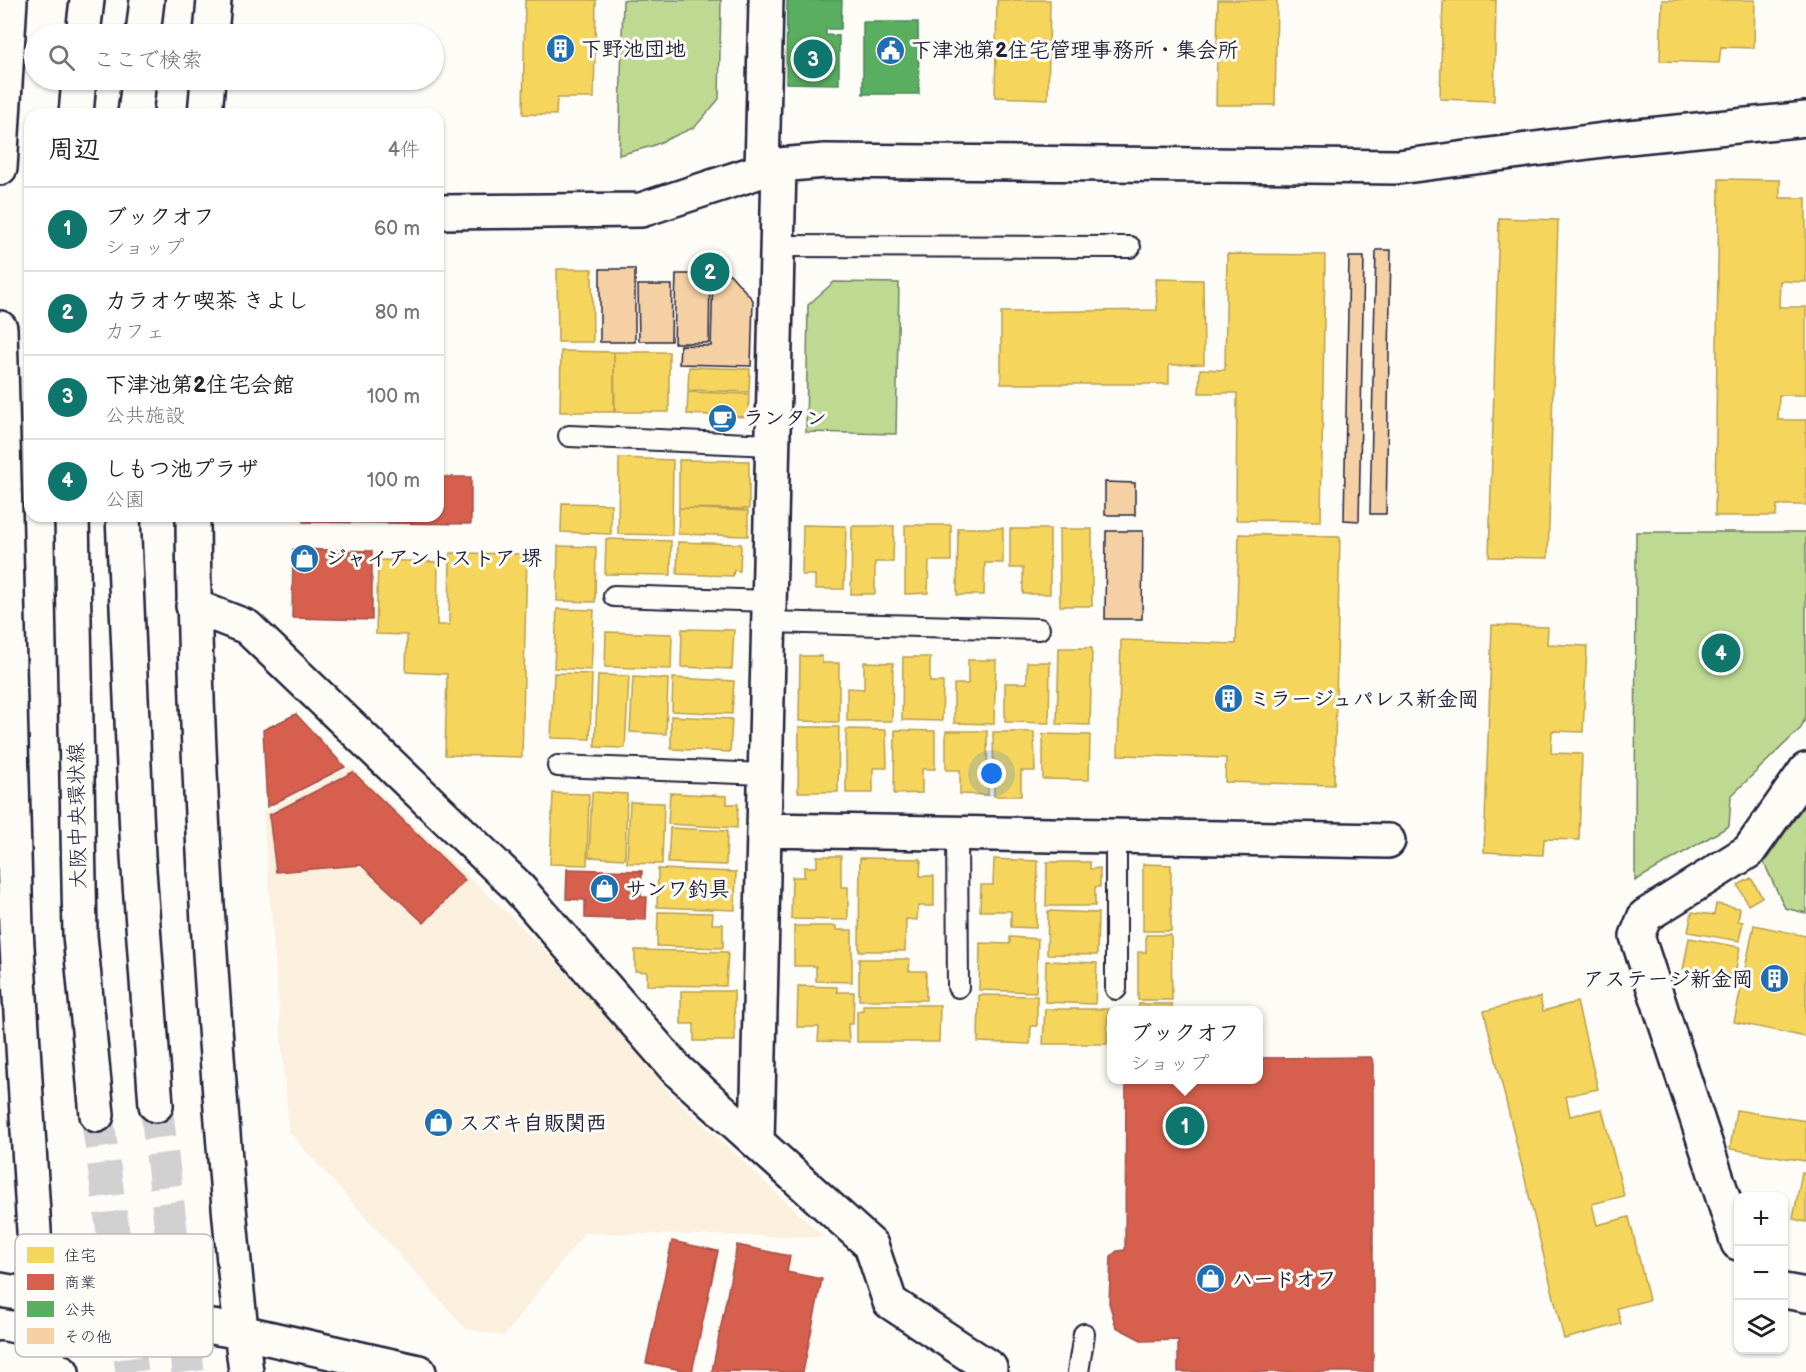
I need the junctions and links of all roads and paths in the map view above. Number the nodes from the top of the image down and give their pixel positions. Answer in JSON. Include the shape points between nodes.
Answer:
{"nodes":[{"id":1,"x":10,"y":0,"type":"edge"},
{"id":2,"x":87,"y":0,"type":"edge"},
{"id":3,"x":147,"y":0,"type":"edge"},
{"id":4,"x":214,"y":0,"type":"edge"},
{"id":5,"x":766,"y":0,"type":"edge"},
{"id":6,"x":85,"y":24,"type":"edge"},
{"id":7,"x":144,"y":24,"type":"edge"},
{"id":8,"x":212,"y":24,"type":"edge"},
{"id":9,"x":78,"y":90,"type":"edge"},
{"id":10,"x":138,"y":90,"type":"edge"},
{"id":11,"x":207,"y":90,"type":"edge"},
{"id":12,"x":77,"y":108,"type":"edge"},
{"id":13,"x":136,"y":108,"type":"edge"},
{"id":14,"x":206,"y":108,"type":"edge"},
{"id":15,"x":1806,"y":119,"type":"edge"},
{"id":16,"x":0,"y":168,"type":"edge"},
{"id":17,"x":770,"y":168,"type":"junction"},
{"id":18,"x":444,"y":212,"type":"edge"},
{"id":19,"x":777,"y":246,"type":"junction"},
{"id":20,"x":1130,"y":247,"type":"dead end"},
{"id":21,"x":0,"y":328,"type":"edge"},
{"id":22,"x":0,"y":339,"type":"edge"},
{"id":23,"x":569,"y":436,"type":"dead end"},
{"id":24,"x":773,"y":445,"type":"junction"},
{"id":25,"x":72,"y":522,"type":"edge"},
{"id":26,"x":123,"y":522,"type":"edge"},
{"id":27,"x":193,"y":522,"type":"edge"},
{"id":28,"x":614,"y":596,"type":"dead end"},
{"id":29,"x":193,"y":606,"type":"junction"},
{"id":30,"x":769,"y":612,"type":"junction"},
{"id":31,"x":1039,"y":629,"type":"dead end"},
{"id":32,"x":5,"y":666,"type":"edge"},
{"id":33,"x":558,"y":766,"type":"dead end"},
{"id":34,"x":1806,"y":771,"type":"edge"},
{"id":35,"x":765,"y":774,"type":"junction"},
{"id":36,"x":764,"y":830,"type":"junction"},
{"id":37,"x":957,"y":833,"type":"junction"},
{"id":38,"x":1116,"y":836,"type":"junction"},
{"id":39,"x":1388,"y":842,"type":"dead end"},
{"id":40,"x":957,"y":987,"type":"dead end"},
{"id":41,"x":1116,"y":989,"type":"dead end"},
{"id":42,"x":156,"y":1105,"type":"tunnel mouth"},
{"id":43,"x":97,"y":1115,"type":"tunnel mouth"},
{"id":44,"x":756,"y":1142,"type":"junction"},
{"id":45,"x":1734,"y":1231,"type":"edge"},
{"id":46,"x":34,"y":1234,"type":"edge"},
{"id":47,"x":0,"y":1290,"type":"edge"},
{"id":48,"x":1788,"y":1292,"type":"edge"},
{"id":49,"x":15,"y":1293,"type":"edge"},
{"id":50,"x":1806,"y":1295,"type":"edge"},
{"id":51,"x":213,"y":1327,"type":"edge"},
{"id":52,"x":241,"y":1332,"type":"junction"},
{"id":53,"x":1084,"y":1334,"type":"dead end"},
{"id":54,"x":0,"y":1359,"type":"edge"},
{"id":55,"x":54,"y":1371,"type":"edge"},
{"id":56,"x":246,"y":1372,"type":"edge"},
{"id":57,"x":419,"y":1372,"type":"edge"},
{"id":58,"x":989,"y":1372,"type":"edge"},
{"id":59,"x":1078,"y":1372,"type":"edge"}],
"edges":[{"from":1,"to":16,"type":"street"},
{"from":2,"to":6,"type":"street"},
{"from":3,"to":7,"type":"street"},
{"from":4,"to":8,"type":"street"},
{"from":5,"to":17,"type":"street"},
{"from":9,"to":12,"type":"street"},
{"from":10,"to":13,"type":"street"},
{"from":11,"to":14,"type":"street"},
{"from":15,"to":17,"type":"street","via":[[1631,136],[1398,167],[825,161]]},
{"from":17,"to":18,"type":"street","via":[[640,210]]},
{"from":17,"to":19,"type":"street"},
{"from":19,"to":20,"type":"lane"},
{"from":19,"to":24,"type":"street"},
{"from":21,"to":22,"type":"street"},
{"from":22,"to":32,"type":"street"},
{"from":23,"to":24,"type":"lane"},
{"from":24,"to":30,"type":"street"},
{"from":25,"to":43,"type":"street","name":"大阪中央環状線","via":[[80,935]]},
{"from":26,"to":42,"type":"street","via":[[138,856]]},
{"from":27,"to":29,"type":"street"},
{"from":28,"to":30,"type":"lane"},
{"from":29,"to":44,"type":"street","via":[[247,627],[516,885],[677,1070]]},
{"from":29,"to":52,"type":"street","via":[[209,949]]},
{"from":30,"to":31,"type":"lane"},
{"from":30,"to":35,"type":"street"},
{"from":32,"to":46,"type":"street"},
{"from":33,"to":35,"type":"lane"},
{"from":34,"to":45,"type":"street","via":[[1749,851],[1645,916],[1636,936]]},
{"from":35,"to":36,"type":"street"},
{"from":36,"to":37,"type":"street"},
{"from":36,"to":44,"type":"street"},
{"from":37,"to":38,"type":"street"},
{"from":37,"to":40,"type":"lane"},
{"from":38,"to":39,"type":"street"},
{"from":38,"to":41,"type":"lane"},
{"from":44,"to":58,"type":"street","via":[[871,1245],[890,1302],[990,1368]]},
{"from":47,"to":49,"type":"street"},
{"from":48,"to":50,"type":"street"},
{"from":51,"to":52,"type":"street"},
{"from":52,"to":56,"type":"street"},
{"from":52,"to":57,"type":"street"},
{"from":53,"to":59,"type":"lane"},
{"from":54,"to":55,"type":"street"}]}
